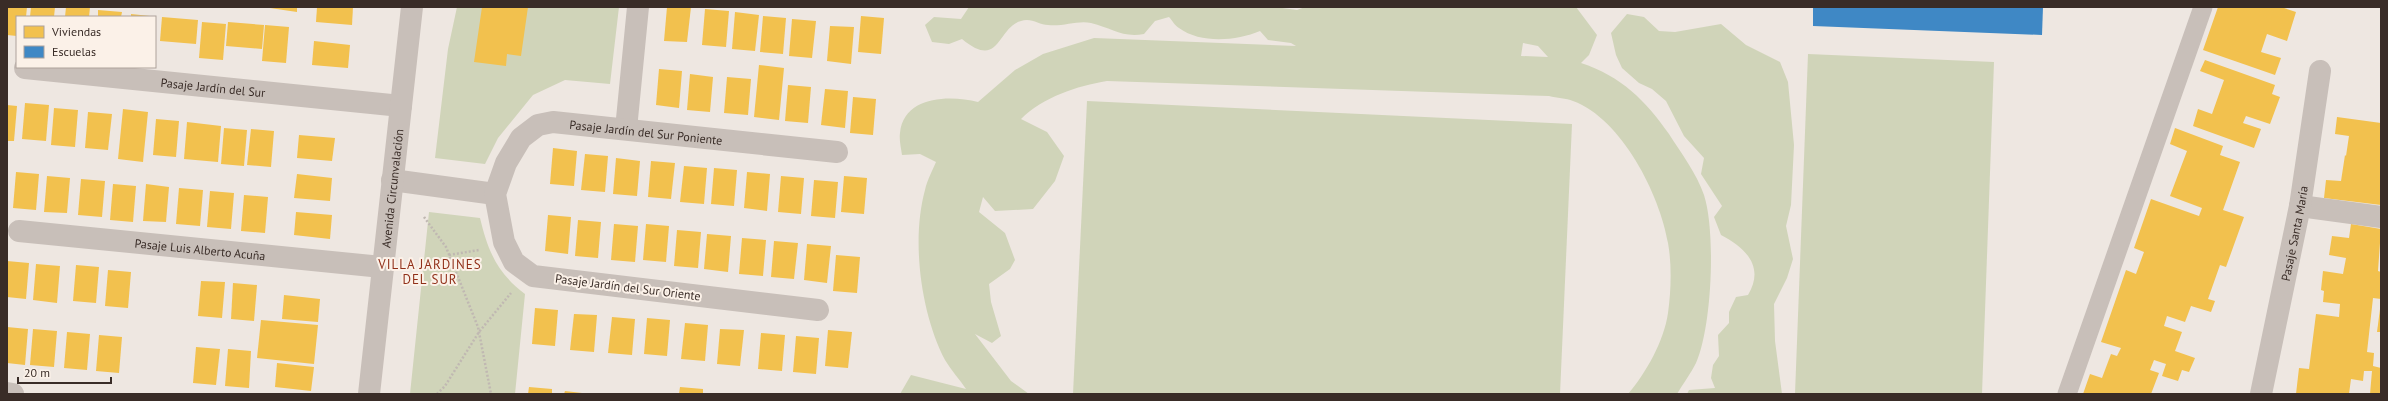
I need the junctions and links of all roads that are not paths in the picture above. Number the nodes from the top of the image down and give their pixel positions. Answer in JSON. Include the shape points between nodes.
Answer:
{"nodes":[{"id":1,"x":412,"y":7,"type":"edge"},
{"id":2,"x":638,"y":7,"type":"edge"},
{"id":3,"x":2203,"y":7,"type":"edge"},
{"id":4,"x":25,"y":68,"type":"dead end"},
{"id":5,"x":2320,"y":71,"type":"dead end"},
{"id":6,"x":401,"y":106,"type":"junction"},
{"id":7,"x":626,"y":129,"type":"junction"},
{"id":8,"x":837,"y":152,"type":"dead end"},
{"id":9,"x":392,"y":180,"type":"junction"},
{"id":10,"x":495,"y":194,"type":"junction"},
{"id":11,"x":2300,"y":206,"type":"junction"},
{"id":12,"x":2381,"y":217,"type":"edge"},
{"id":13,"x":19,"y":231,"type":"dead end"},
{"id":14,"x":382,"y":267,"type":"junction"},
{"id":15,"x":818,"y":310,"type":"dead end"},
{"id":16,"x":7,"y":393,"type":"edge"},
{"id":17,"x":14,"y":394,"type":"edge"},
{"id":18,"x":369,"y":394,"type":"edge"},
{"id":19,"x":2067,"y":394,"type":"edge"},
{"id":20,"x":2261,"y":394,"type":"edge"}],
"edges":[{"from":1,"to":6,"type":"street","name":"Avenida Circunvalación"},
{"from":2,"to":7,"type":"street"},
{"from":3,"to":19,"type":"lane"},
{"from":4,"to":6,"type":"street","name":"Pasaje Jardín del Sur"},
{"from":5,"to":11,"type":"street","name":"Pasaje Santa María"},
{"from":6,"to":9,"type":"street","name":"Avenida Circunvalación"},
{"from":7,"to":8,"type":"street","name":"Pasaje Jardín del Sur Poniente"},
{"from":7,"to":10,"type":"street","name":"Pasaje Jardín del Sur Poniente","via":[[553,122],[538,125],[521,138],[506,163]]},
{"from":9,"to":10,"type":"street"},
{"from":9,"to":14,"type":"street","name":"Avenida Circunvalación"},
{"from":10,"to":15,"type":"street","name":"Pasaje Jardín del Sur Oriente","via":[[504,242],[514,262],[533,276]]},
{"from":11,"to":12,"type":"street"},
{"from":11,"to":20,"type":"street","name":"Pasaje Santa María"},
{"from":13,"to":14,"type":"street","name":"Pasaje Luis Alberto Acuña"},
{"from":14,"to":18,"type":"street","name":"Avenida Circunvalación"},
{"from":16,"to":17,"type":"street"}]}
